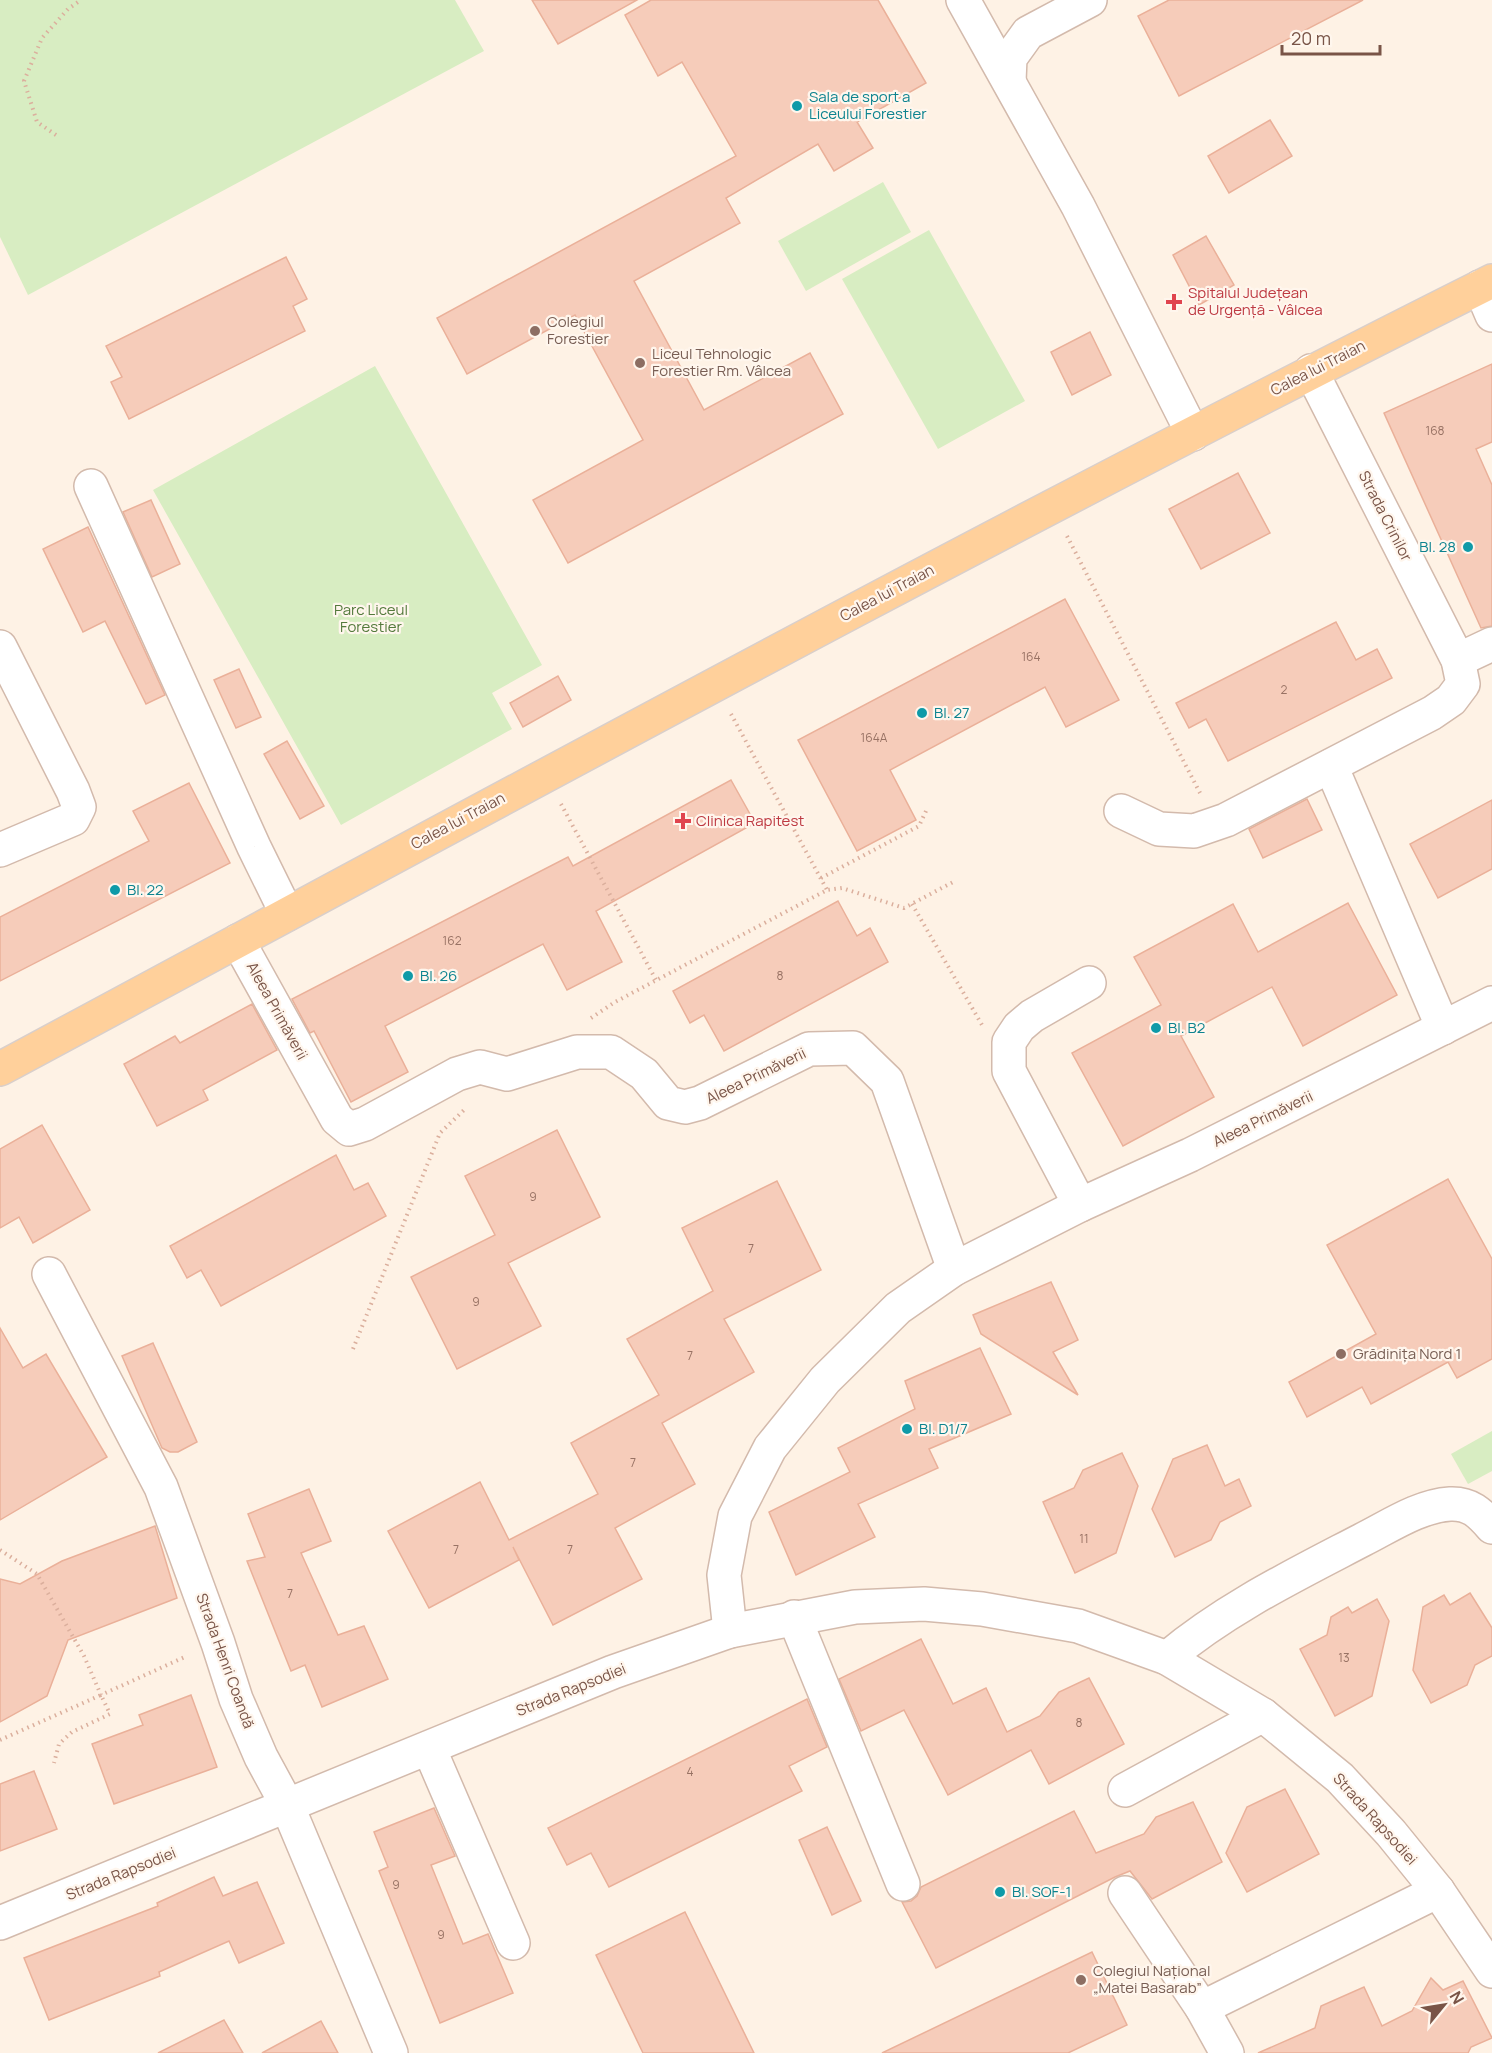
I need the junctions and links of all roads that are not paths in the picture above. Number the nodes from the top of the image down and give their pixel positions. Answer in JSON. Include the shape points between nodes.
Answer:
{"nodes":[{"id":1,"x":963,"y":0,"type":"edge"},
{"id":2,"x":1090,"y":0,"type":"edge"},
{"id":3,"x":1009,"y":81,"type":"junction"},
{"id":4,"x":1488,"y":295,"type":"edge"},
{"id":5,"x":1311,"y":371,"type":"junction"},
{"id":6,"x":1193,"y":434,"type":"junction"},
{"id":7,"x":91,"y":486,"type":"dead end"},
{"id":8,"x":1492,"y":644,"type":"edge"},
{"id":9,"x":0,"y":647,"type":"edge"},
{"id":10,"x":1458,"y":660,"type":"junction"},
{"id":11,"x":1331,"y":766,"type":"junction"},
{"id":12,"x":1120,"y":811,"type":"dead end"},
{"id":13,"x":0,"y":850,"type":"edge"},
{"id":14,"x":287,"y":914,"type":"junction"},
{"id":15,"x":238,"y":941,"type":"junction"},
{"id":16,"x":1089,"y":982,"type":"dead end"},
{"id":17,"x":1492,"y":1003,"type":"edge"},
{"id":18,"x":1443,"y":1028,"type":"junction"},
{"id":19,"x":0,"y":1069,"type":"edge"},
{"id":20,"x":1080,"y":1205,"type":"junction"},
{"id":21,"x":954,"y":1269,"type":"junction"},
{"id":22,"x":50,"y":1274,"type":"dead end"},
{"id":23,"x":1492,"y":1527,"type":"edge"},
{"id":24,"x":794,"y":1617,"type":"junction"},
{"id":25,"x":730,"y":1631,"type":"junction"},
{"id":26,"x":1167,"y":1658,"type":"junction"},
{"id":27,"x":1263,"y":1715,"type":"junction"},
{"id":28,"x":429,"y":1748,"type":"junction"},
{"id":29,"x":1125,"y":1790,"type":"dead end"},
{"id":30,"x":287,"y":1805,"type":"junction"},
{"id":31,"x":903,"y":1884,"type":"dead end"},
{"id":32,"x":1438,"y":1892,"type":"junction"},
{"id":33,"x":1125,"y":1893,"type":"dead end"},
{"id":34,"x":0,"y":1923,"type":"edge"},
{"id":35,"x":513,"y":1943,"type":"dead end"},
{"id":36,"x":1492,"y":1971,"type":"edge"},
{"id":37,"x":1202,"y":2008,"type":"junction"},
{"id":38,"x":391,"y":2053,"type":"edge"},
{"id":39,"x":1227,"y":2053,"type":"edge"}],
"edges":[{"from":1,"to":3,"type":"street"},
{"from":2,"to":3,"type":"street","via":[[1028,33],[1010,58]]},
{"from":3,"to":6,"type":"street","via":[[1078,206]]},
{"from":4,"to":5,"type":"main road","name":"Calea lui Traian"},
{"from":5,"to":6,"type":"main road","name":"Calea lui Traian"},
{"from":5,"to":10,"type":"street","name":"Strada Crinilor"},
{"from":6,"to":14,"type":"main road","name":"Calea lui Traian"},
{"from":7,"to":14,"type":"street"},
{"from":8,"to":10,"type":"street"},
{"from":9,"to":13,"type":"street","via":[[79,807],[73,819]]},
{"from":10,"to":11,"type":"street","name":"Strada Crinilor","via":[[1462,684],[1451,700]]},
{"from":11,"to":12,"type":"street","name":"Strada Crinilor","via":[[1194,831],[1159,828]]},
{"from":11,"to":18,"type":"street"},
{"from":14,"to":15,"type":"main road","name":"Calea lui Traian"},
{"from":15,"to":19,"type":"main road","name":"Calea lui Traian"},
{"from":15,"to":21,"type":"street","name":"Aleea Primăverii","via":[[337,1119],[349,1130],[457,1074],[480,1067],[507,1074],[577,1052],[611,1052],[644,1074],[668,1103],[685,1107],[809,1049],[853,1048],[887,1081]]},
{"from":16,"to":20,"type":"street","via":[[1032,1016],[1009,1042],[1009,1071]]},
{"from":17,"to":18,"type":"street","name":"Aleea Primăverii"},
{"from":18,"to":20,"type":"street","name":"Aleea Primăverii","via":[[1190,1155]]},
{"from":20,"to":21,"type":"street","name":"Aleea Primăverii"},
{"from":21,"to":25,"type":"street","name":"Aleea Primăverii","via":[[898,1308],[865,1340],[825,1380],[770,1448],[735,1516],[724,1575]]},
{"from":22,"to":30,"type":"street","name":"Strada Henri Coandă","via":[[161,1487],[236,1699]]},
{"from":23,"to":26,"type":"street","via":[[1481,1513],[1466,1505],[1426,1508],[1219,1618]]},
{"from":24,"to":25,"type":"street","name":"Strada Rapsodiei"},
{"from":24,"to":26,"type":"street","name":"Strada Rapsodiei","via":[[855,1607],[924,1604],[982,1609],[1078,1626]]},
{"from":24,"to":31,"type":"street"},
{"from":25,"to":28,"type":"street","name":"Strada Rapsodiei","via":[[613,1672]]},
{"from":26,"to":27,"type":"street","name":"Strada Rapsodiei"},
{"from":27,"to":29,"type":"street"},
{"from":27,"to":32,"type":"street","name":"Strada Rapsodiei","via":[[1340,1778]]},
{"from":28,"to":30,"type":"street","name":"Strada Rapsodiei"},
{"from":28,"to":35,"type":"street"},
{"from":30,"to":34,"type":"street","name":"Strada Rapsodiei"},
{"from":30,"to":38,"type":"street","name":"Strada Henri Coandă"},
{"from":32,"to":36,"type":"street","name":"Strada Rapsodiei"},
{"from":32,"to":37,"type":"street"},
{"from":33,"to":37,"type":"street"},
{"from":37,"to":39,"type":"street"}]}
